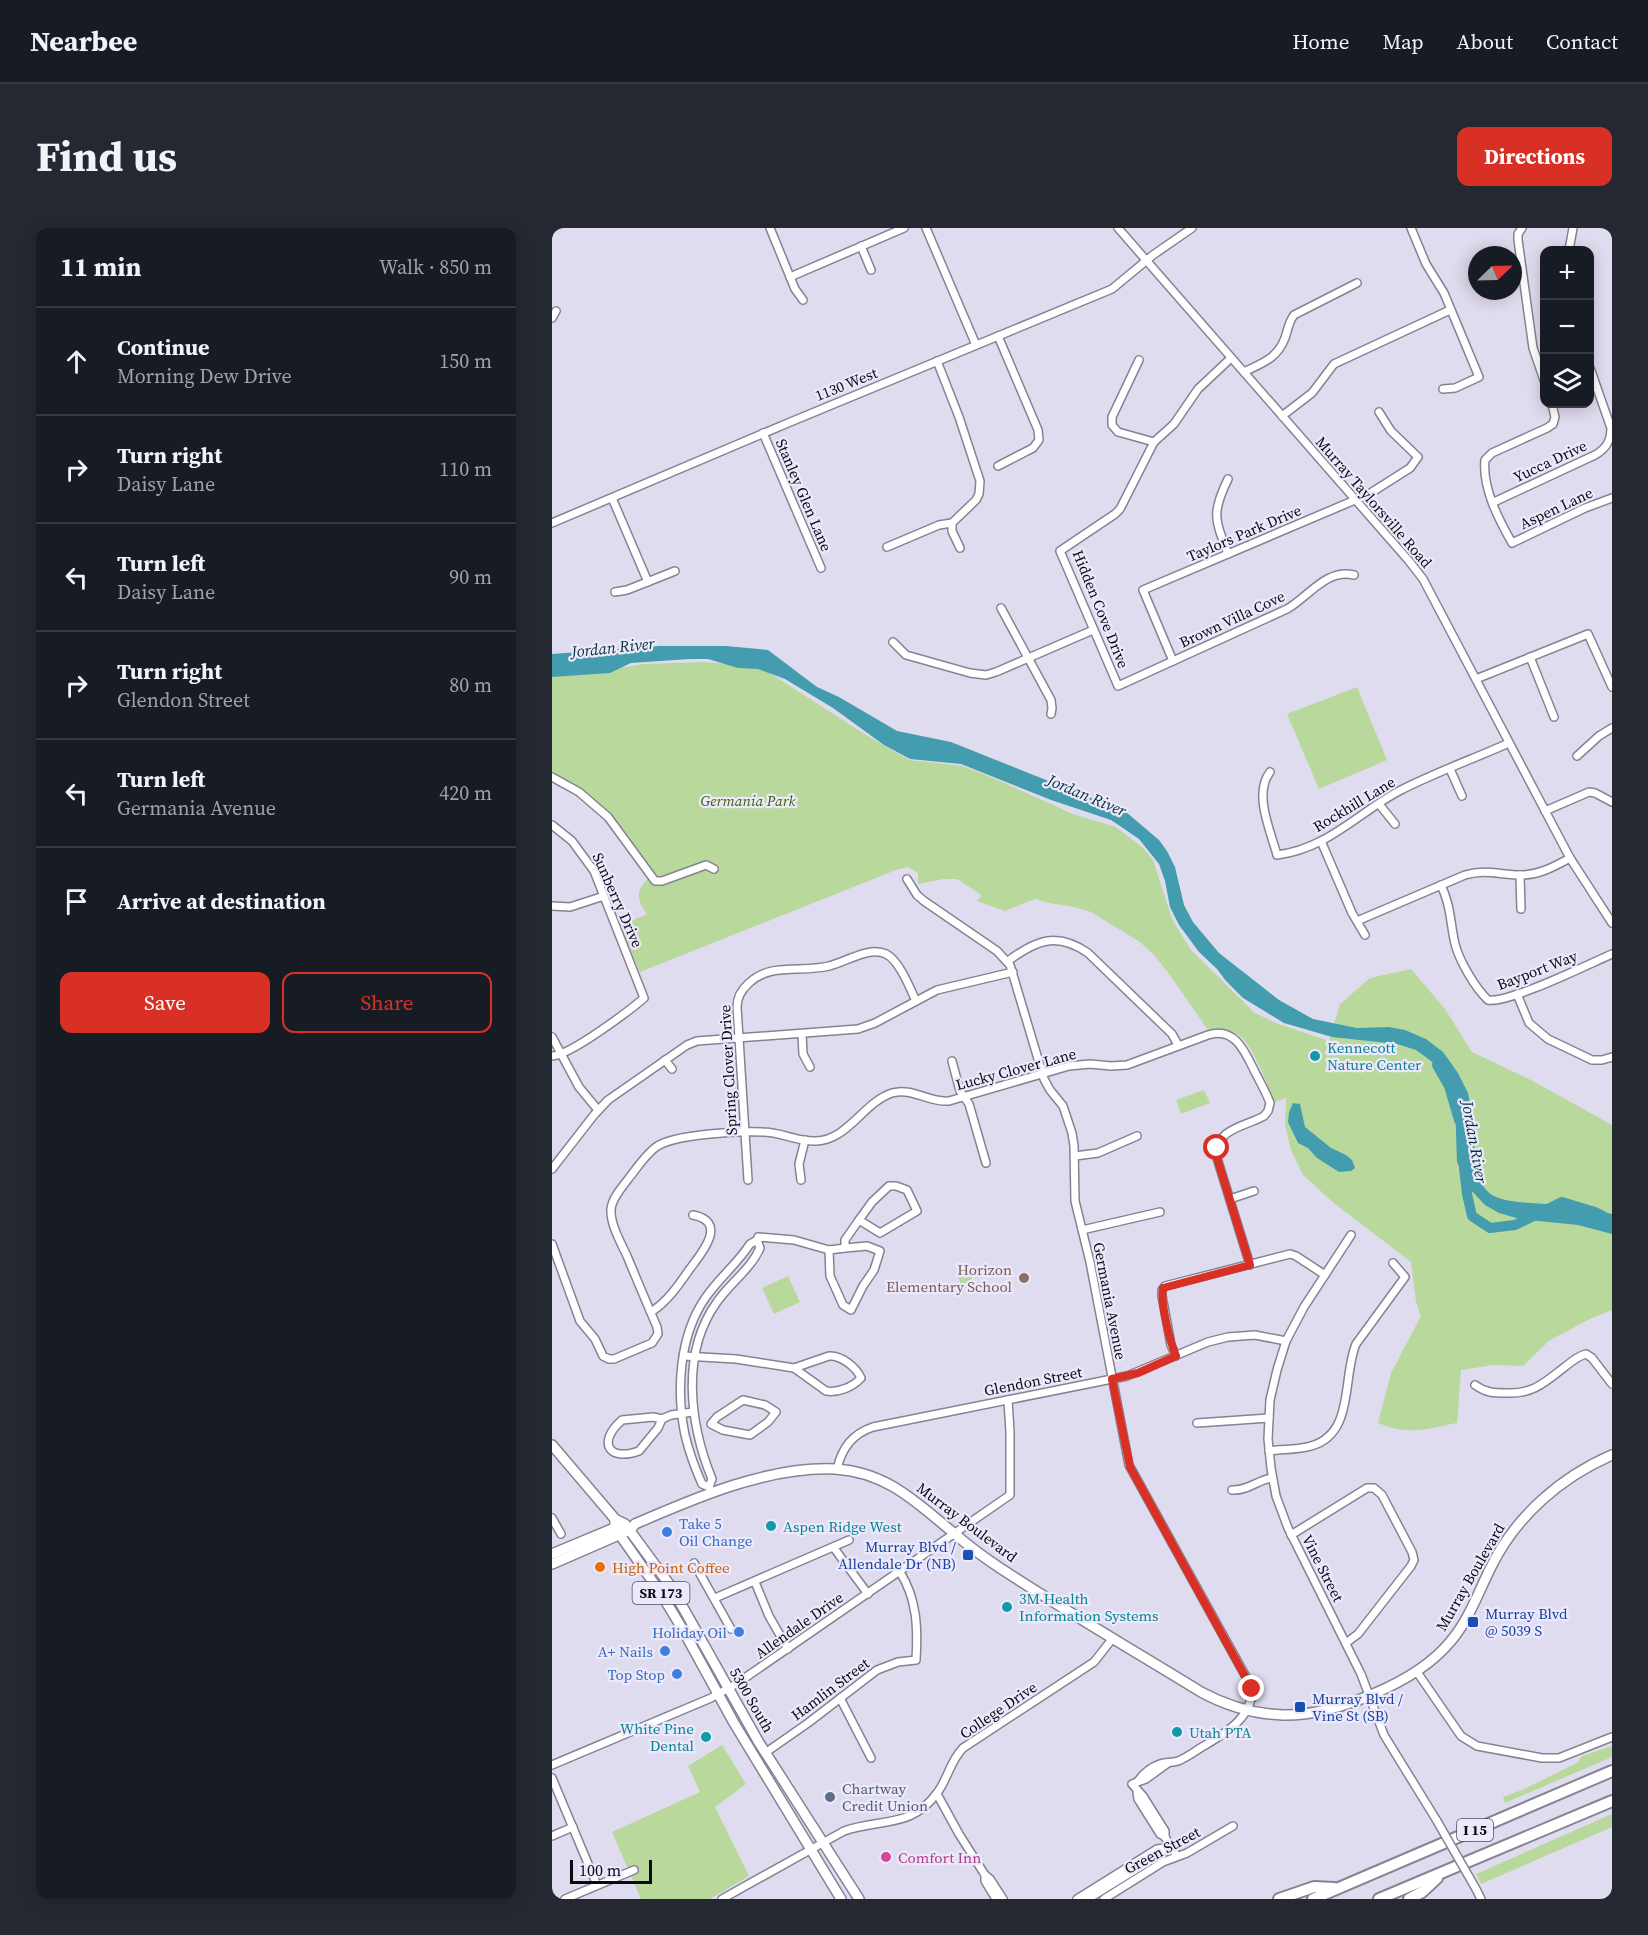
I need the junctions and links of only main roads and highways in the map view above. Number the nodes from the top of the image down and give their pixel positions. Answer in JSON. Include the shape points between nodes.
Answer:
{"nodes":[{"id":1,"x":552,"y":1445,"type":"edge"},
{"id":2,"x":1612,"y":1455,"type":"edge"},
{"id":3,"x":630,"y":1526,"type":"junction"},
{"id":4,"x":616,"y":1527,"type":"junction"},
{"id":5,"x":552,"y":1554,"type":"edge"},
{"id":6,"x":552,"y":1564,"type":"edge"},
{"id":7,"x":1612,"y":1771,"type":"edge"},
{"id":8,"x":1612,"y":1801,"type":"edge"},
{"id":9,"x":1444,"y":1872,"type":"junction"},
{"id":10,"x":1337,"y":1889,"type":"junction"},
{"id":11,"x":841,"y":1899,"type":"edge"},
{"id":12,"x":859,"y":1899,"type":"edge"},
{"id":13,"x":1279,"y":1899,"type":"edge"},
{"id":14,"x":1313,"y":1899,"type":"edge"},
{"id":15,"x":1379,"y":1899,"type":"edge"},
{"id":16,"x":1409,"y":1899,"type":"edge"}],
"edges":[{"from":1,"to":4,"type":"main road","name":"5300 South","number":"SR 173"},
{"from":2,"to":3,"type":"main road","name":"Murray Boulevard","via":[[1564,1482],[1525,1517],[1492,1565],[1468,1618],[1436,1658],[1417,1672],[1368,1695],[1299,1714],[1246,1710],[1217,1701],[1000,1568],[910,1497],[866,1475],[837,1469],[788,1473],[710,1489]]},
{"from":3,"to":4,"type":"main road","name":"Murray Boulevard"},
{"from":3,"to":4,"type":"main road","name":"5300 South","number":"SR 173"},
{"from":3,"to":12,"type":"main road","name":"5300 South","number":"SR 173","via":[[672,1588],[765,1753]]},
{"from":4,"to":5,"type":"main road"},
{"from":4,"to":6,"type":"main road"},
{"from":4,"to":11,"type":"main road","name":"5300 South","number":"SR 173","via":[[660,1592]]},
{"from":7,"to":10,"type":"highway","number":"I 15"},
{"from":8,"to":9,"type":"highway","number":"I 15"},
{"from":9,"to":15,"type":"highway","number":"I 15"},
{"from":9,"to":16,"type":"highway","via":[[1422,1893]]},
{"from":10,"to":13,"type":"highway","via":[[1314,1887]]},
{"from":10,"to":14,"type":"highway","number":"I 15"}]}
